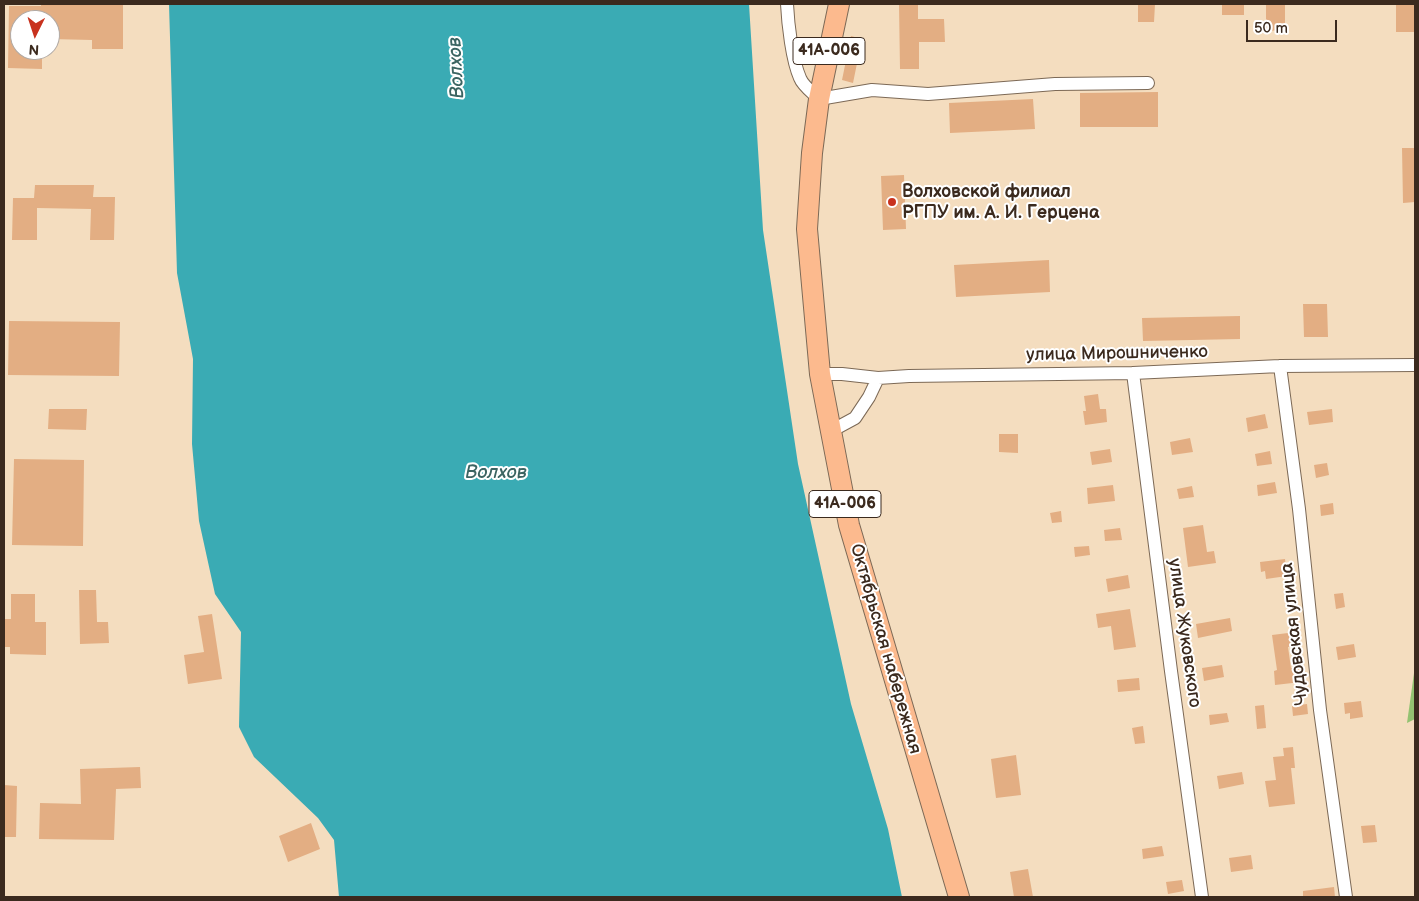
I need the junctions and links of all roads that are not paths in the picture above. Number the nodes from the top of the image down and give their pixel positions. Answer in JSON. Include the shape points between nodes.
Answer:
{"nodes":[{"id":1,"x":787,"y":4,"type":"edge"},
{"id":2,"x":839,"y":4,"type":"edge"},
{"id":3,"x":1148,"y":83,"type":"dead end"},
{"id":4,"x":819,"y":99,"type":"junction"},
{"id":5,"x":1415,"y":365,"type":"edge"},
{"id":6,"x":1280,"y":366,"type":"junction"},
{"id":7,"x":1133,"y":373,"type":"junction"},
{"id":8,"x":820,"y":374,"type":"junction"},
{"id":9,"x":878,"y":378,"type":"junction"},
{"id":10,"x":831,"y":431,"type":"junction"},
{"id":11,"x":959,"y":897,"type":"edge"},
{"id":12,"x":1202,"y":897,"type":"edge"},
{"id":13,"x":1346,"y":897,"type":"edge"}],
"edges":[{"from":1,"to":4,"type":"street","via":[[800,80]]},
{"from":2,"to":4,"type":"main road","number":"41А-006"},
{"from":3,"to":4,"type":"street","via":[[1055,84],[928,94],[872,90]]},
{"from":4,"to":8,"type":"main road","name":"Октябрьская набережная","number":"41А-006","via":[[807,229]]},
{"from":5,"to":6,"type":"street","name":"улица Мирошниченко"},
{"from":6,"to":7,"type":"street","name":"улица Мирошниченко"},
{"from":6,"to":13,"type":"street","name":"Чудовская улица","via":[[1320,710]]},
{"from":7,"to":9,"type":"street","name":"улица Мирошниченко"},
{"from":7,"to":12,"type":"street","name":"улица Жуковского"},
{"from":8,"to":9,"type":"street","name":"улица Мирошниченко"},
{"from":8,"to":10,"type":"main road","name":"Октябрьская набережная","number":"41А-006"},
{"from":9,"to":10,"type":"street","via":[[870,397],[855,418]]},
{"from":10,"to":11,"type":"main road","name":"Октябрьская набережная","number":"41А-006","via":[[849,525]]}]}
